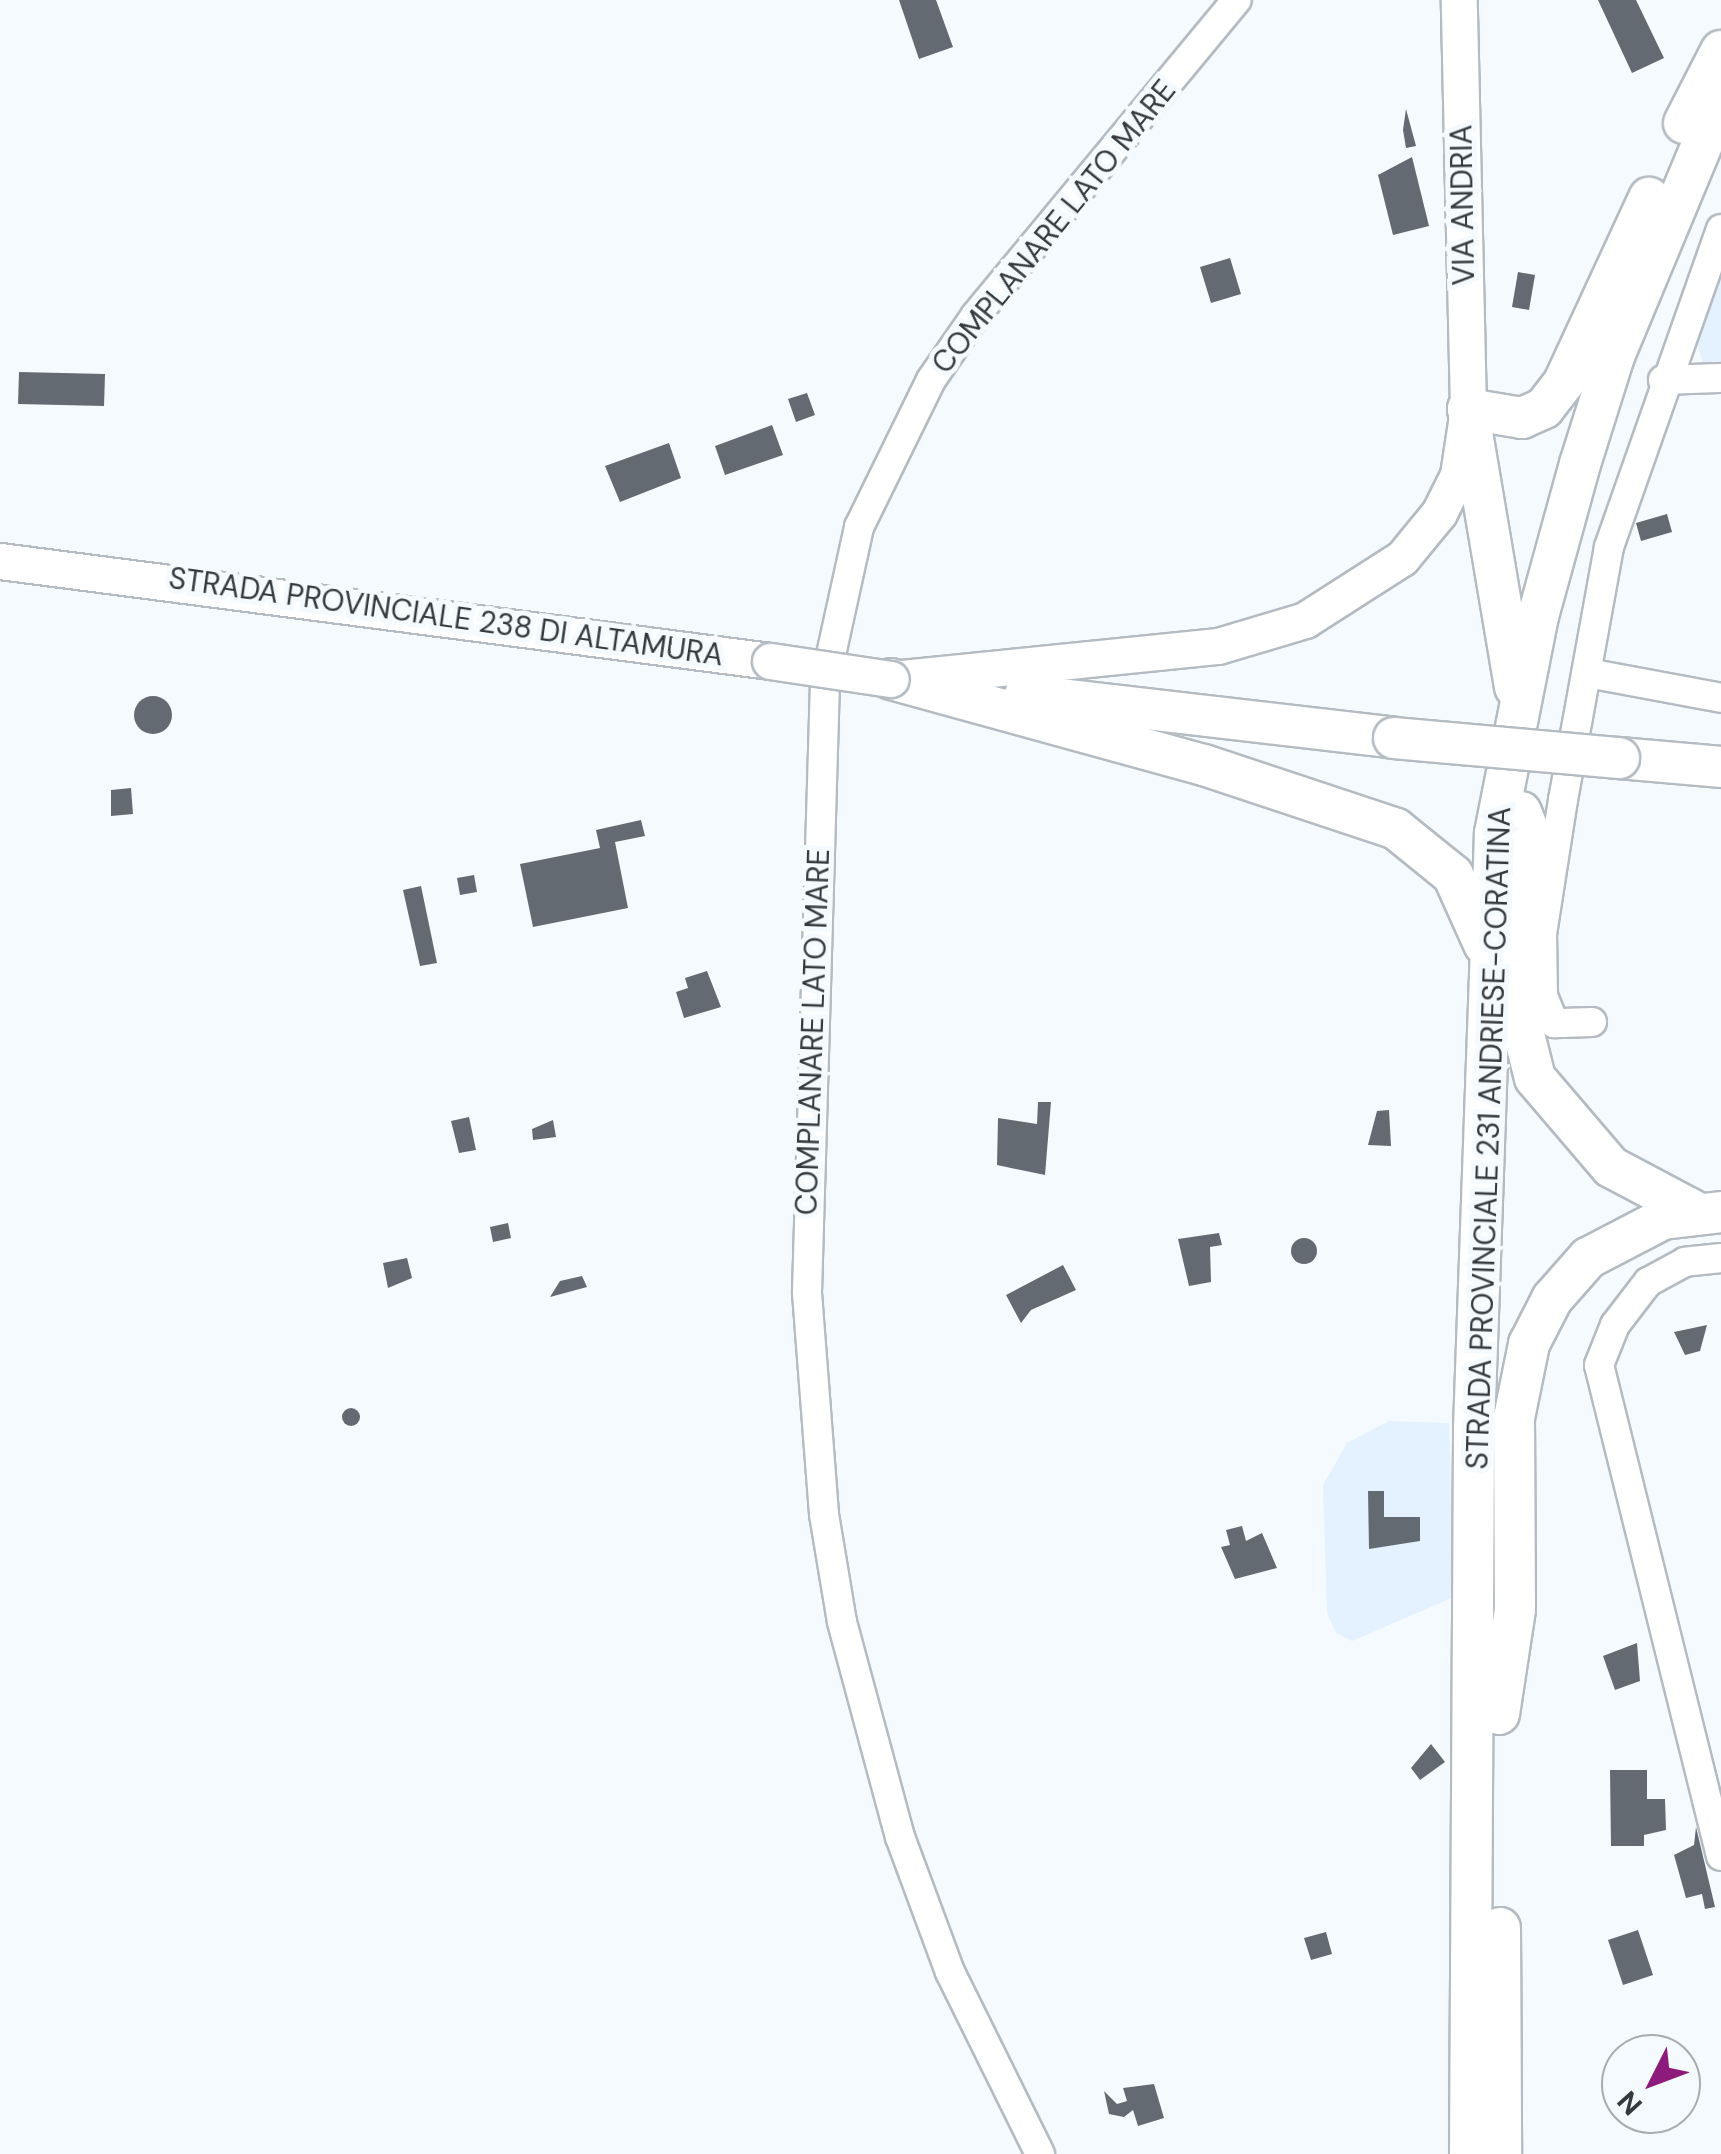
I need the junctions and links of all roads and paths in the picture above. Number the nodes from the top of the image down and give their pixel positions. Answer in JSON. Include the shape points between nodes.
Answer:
{"nodes":[{"id":1,"x":1237,"y":0,"type":"edge"},
{"id":2,"x":1458,"y":0,"type":"edge"},
{"id":3,"x":1721,"y":51,"type":"edge"},
{"id":4,"x":1721,"y":99,"type":"edge"},
{"id":5,"x":1721,"y":158,"type":"edge"},
{"id":6,"x":1721,"y":229,"type":"edge"},
{"id":7,"x":1721,"y":378,"type":"edge"},
{"id":8,"x":1663,"y":380,"type":"junction"},
{"id":9,"x":1468,"y":409,"type":"junction"},
{"id":10,"x":7,"y":561,"type":"edge"},
{"id":11,"x":1588,"y":674,"type":"junction"},
{"id":12,"x":892,"y":679,"type":"junction"},
{"id":13,"x":1721,"y":698,"type":"edge"},
{"id":14,"x":1520,"y":708,"type":"junction"},
{"id":15,"x":1721,"y":768,"type":"edge"},
{"id":16,"x":1521,"y":812,"type":"junction"},
{"id":17,"x":1592,"y":1022,"type":"dead end"},
{"id":18,"x":1486,"y":1051,"type":"junction"},
{"id":19,"x":1708,"y":1212,"type":"edge"},
{"id":20,"x":1721,"y":1258,"type":"edge"},
{"id":21,"x":1499,"y":1714,"type":"junction"},
{"id":22,"x":1721,"y":1856,"type":"edge"},
{"id":23,"x":1040,"y":2154,"type":"edge"},
{"id":24,"x":1470,"y":2154,"type":"edge"},
{"id":25,"x":1501,"y":2154,"type":"edge"}],
"edges":[{"from":1,"to":23,"type":"street","name":"COMPLANARE LATO MARE","via":[[976,314],[931,380],[859,527],[825,682],[807,1292],[824,1514],[842,1622],[900,1837],[950,1972]]},
{"from":2,"to":9,"type":"main road","name":"VIA ANDRIA"},
{"from":3,"to":9,"type":"highway","via":[[1564,382],[1544,408],[1522,418]]},
{"from":4,"to":14,"type":"highway","name":"STRADA PROVINCIALE 231 ANDRIESE-CORATINA","via":[[1614,356],[1536,620]]},
{"from":5,"to":16,"type":"highway","name":"STRADA PROVINCIALE 231 ANDRIESE-CORATINA","via":[[1610,446],[1572,572]]},
{"from":6,"to":8,"type":"street"},
{"from":7,"to":8,"type":"street"},
{"from":8,"to":11,"type":"street","via":[[1609,547]]},
{"from":9,"to":12,"type":"main road","name":"VIA ANDRIA","via":[[1458,475],[1439,512],[1402,558],[1305,620],[1218,646]]},
{"from":9,"to":14,"type":"highway"},
{"from":10,"to":12,"type":"main road","name":"STRADA PROVINCIALE 238 DI ALTAMURA","bridge":true},
{"from":11,"to":13,"type":"street"},
{"from":11,"to":17,"type":"street","via":[[1545,915],[1543,980],[1554,1023]]},
{"from":12,"to":15,"type":"highway","bridge":true,"via":[[1394,738]]},
{"from":12,"to":18,"type":"highway","via":[[1204,766],[1396,830],[1453,875],[1472,906],[1484,940]]},
{"from":14,"to":18,"type":"highway","name":"STRADA PROVINCIALE 231 ANDRIESE-CORATINA","via":[[1495,833]]},
{"from":16,"to":19,"type":"highway","via":[[1533,841],[1516,1006],[1535,1078],[1610,1167]]},
{"from":16,"to":21,"type":"highway","name":"STRADA PROVINCIALE 231 ANDRIESE-CORATINA","via":[[1502,1009]]},
{"from":18,"to":24,"type":"highway","name":"STRADA PROVINCIALE 231 ANDRIESE-CORATINA","via":[[1474,1428]]},
{"from":19,"to":21,"type":"highway","via":[[1635,1228],[1588,1258],[1552,1299],[1528,1344],[1514,1418],[1515,1610]]},
{"from":20,"to":22,"type":"street","via":[[1686,1262],[1648,1282],[1615,1326],[1600,1365]]},
{"from":21,"to":25,"type":"highway","name":"STRADA PROVINCIALE 231 ANDRIESE-CORATINA"}]}
